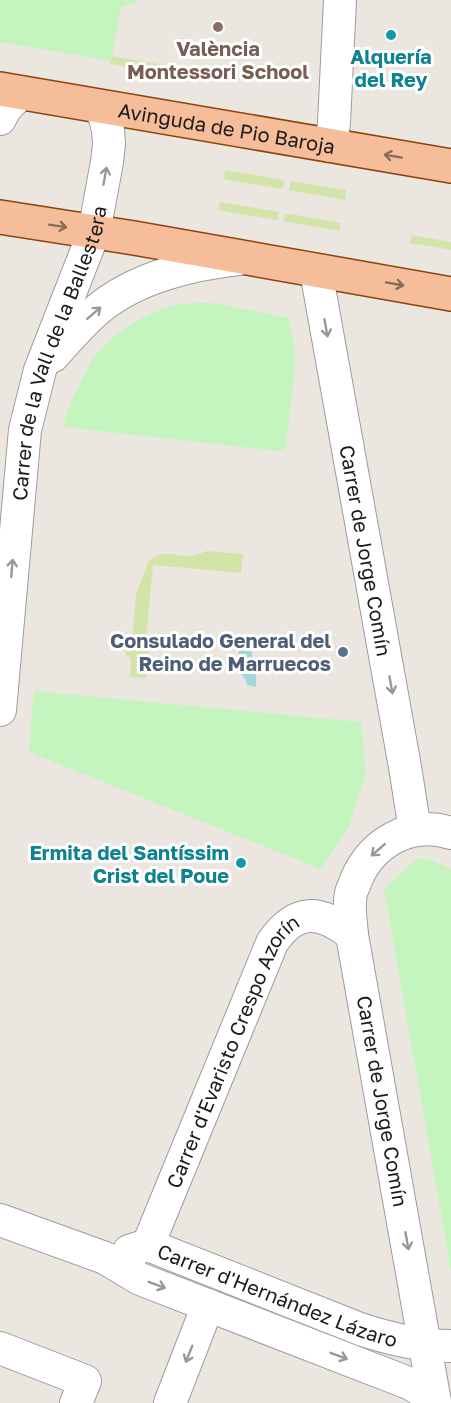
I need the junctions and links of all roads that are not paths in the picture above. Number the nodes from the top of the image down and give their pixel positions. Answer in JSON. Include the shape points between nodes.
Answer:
{"nodes":[{"id":1,"x":340,"y":0,"type":"edge"},
{"id":2,"x":12,"y":91,"type":"edge"},
{"id":3,"x":99,"y":106,"type":"junction"},
{"id":4,"x":0,"y":120,"type":"edge"},
{"id":5,"x":331,"y":146,"type":"junction"},
{"id":6,"x":451,"y":166,"type":"edge"},
{"id":7,"x":0,"y":218,"type":"edge"},
{"id":8,"x":93,"y":232,"type":"junction"},
{"id":9,"x":247,"y":259,"type":"junction"},
{"id":10,"x":316,"y":271,"type":"junction"},
{"id":11,"x":451,"y":294,"type":"edge"},
{"id":12,"x":40,"y":370,"type":"junction"},
{"id":13,"x":0,"y":710,"type":"edge"},
{"id":14,"x":415,"y":830,"type":"junction"},
{"id":15,"x":451,"y":833,"type":"edge"},
{"id":16,"x":352,"y":935,"type":"junction"},
{"id":17,"x":0,"y":1220,"type":"edge"},
{"id":18,"x":148,"y":1245,"type":"junction"},
{"id":19,"x":105,"y":1258,"type":"junction"},
{"id":20,"x":208,"y":1305,"type":"junction"},
{"id":21,"x":0,"y":1348,"type":"edge"},
{"id":22,"x":442,"y":1351,"type":"edge"},
{"id":23,"x":435,"y":1402,"type":"edge"},
{"id":24,"x":76,"y":1403,"type":"edge"},
{"id":25,"x":170,"y":1403,"type":"edge"}],
"edges":[{"from":1,"to":5,"type":"street"},
{"from":2,"to":3,"type":"main road","name":"Avinguda de Pio Baroja"},
{"from":2,"to":4,"type":"street"},
{"from":3,"to":5,"type":"main road","name":"Avinguda de Pio Baroja"},
{"from":8,"to":3,"type":"street","name":"Carrer de la Vall de la Ballestera","one_way":true,"via":[[109,144]]},
{"from":6,"to":5,"type":"main road","name":"Avinguda de Pio Baroja","one_way":true},
{"from":7,"to":8,"type":"main road","one_way":true},
{"from":8,"to":9,"type":"main road"},
{"from":8,"to":12,"type":"street","name":"Carrer de la Vall de la Ballestera"},
{"from":9,"to":10,"type":"main road"},
{"from":12,"to":9,"type":"street","one_way":true,"via":[[77,328],[119,295],[155,277],[185,268]]},
{"from":10,"to":11,"type":"main road","one_way":true},
{"from":10,"to":14,"type":"street","name":"Carrer de Jorge Comín","one_way":true},
{"from":13,"to":12,"type":"street","name":"Carrer de la Vall de la Ballestera","one_way":true,"via":[[25,430]]},
{"from":14,"to":15,"type":"street","name":"Carrer de Jorge Comín"},
{"from":14,"to":16,"type":"street","name":"Carrer de Jorge Comín","one_way":true,"via":[[374,851],[360,871],[351,893]]},
{"from":16,"to":18,"type":"street","name":"Carrer d'Evaristo Crespo Azorín","via":[[327,918],[311,916],[295,919],[281,929]]},
{"from":16,"to":22,"type":"street","name":"Carrer de Jorge Comín","one_way":true},
{"from":17,"to":19,"type":"street","name":"Carrer d'Hernández Lázaro"},
{"from":18,"to":19,"type":"street","name":"Carrer d'Hernández Lázaro"},
{"from":18,"to":22,"type":"street","name":"Carrer d'Hernández Lázaro","via":[[360,1329]]},
{"from":19,"to":20,"type":"street","name":"Carrer d'Hernández Lázaro","one_way":true,"via":[[140,1279]]},
{"from":20,"to":23,"type":"street","name":"Carrer d'Hernández Lázaro","one_way":true,"via":[[411,1384]]},
{"from":20,"to":25,"type":"street","one_way":true},
{"from":21,"to":24,"type":"street","via":[[85,1382]]},
{"from":22,"to":23,"type":"street","name":"Carrer de Jorge Comín"}]}
